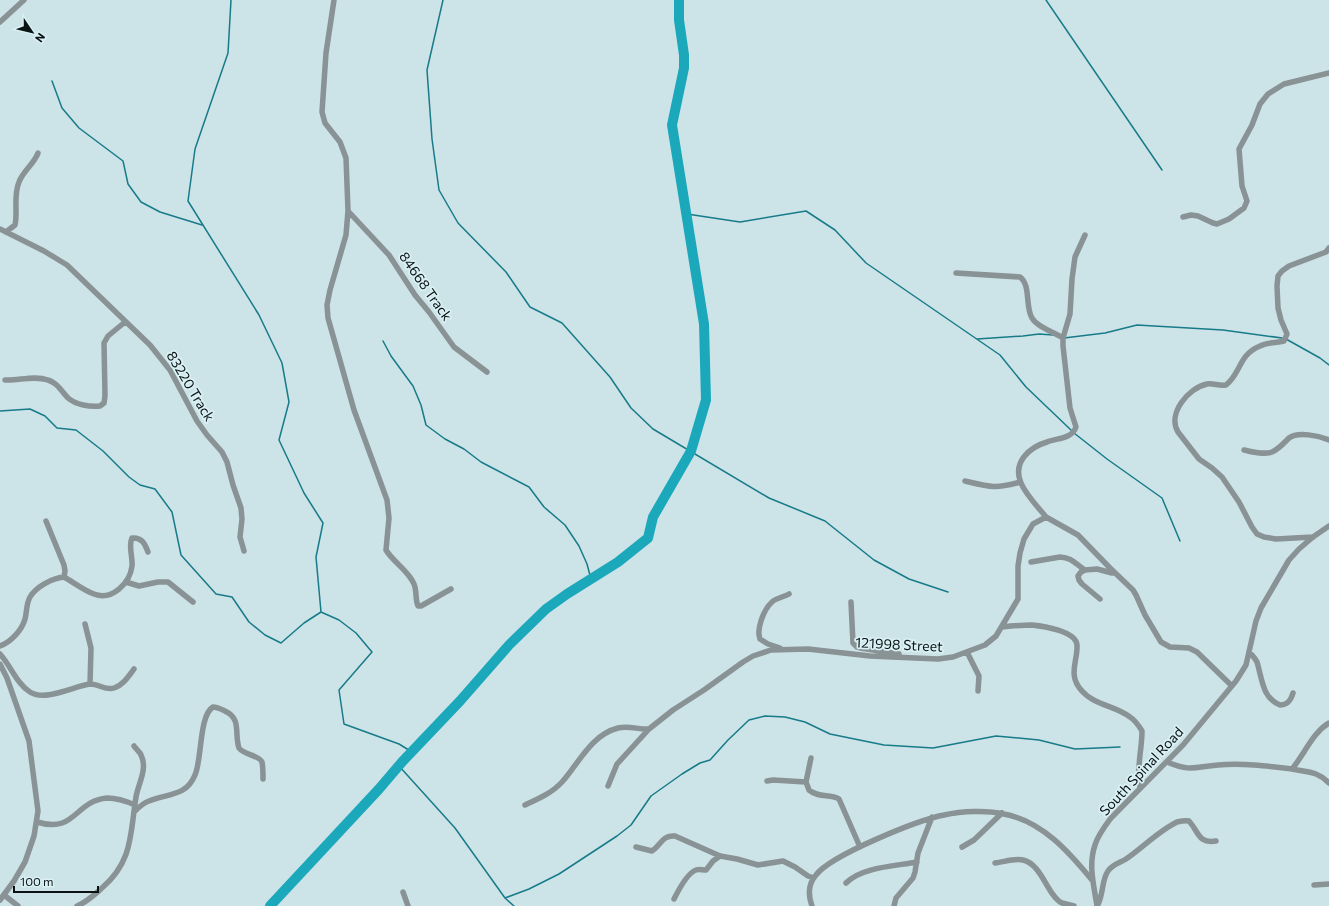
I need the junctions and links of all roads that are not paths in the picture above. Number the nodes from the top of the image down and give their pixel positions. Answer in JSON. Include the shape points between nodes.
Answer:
{"nodes":[{"id":1,"x":24,"y":0,"type":"edge"},
{"id":2,"x":334,"y":0,"type":"edge"},
{"id":3,"x":0,"y":22,"type":"edge"},
{"id":4,"x":1329,"y":73,"type":"edge"},
{"id":5,"x":38,"y":153,"type":"dead end"},
{"id":6,"x":348,"y":211,"type":"junction"},
{"id":7,"x":1183,"y":217,"type":"dead end"},
{"id":8,"x":2,"y":230,"type":"edge"},
{"id":9,"x":1085,"y":235,"type":"dead end"},
{"id":10,"x":1328,"y":251,"type":"edge"},
{"id":11,"x":956,"y":273,"type":"dead end"},
{"id":12,"x":125,"y":322,"type":"junction"},
{"id":13,"x":1063,"y":338,"type":"junction"},
{"id":14,"x":487,"y":372,"type":"dead end"},
{"id":15,"x":5,"y":380,"type":"dead end"},
{"id":16,"x":1329,"y":440,"type":"edge"},
{"id":17,"x":1244,"y":450,"type":"dead end"},
{"id":18,"x":965,"y":481,"type":"dead end"},
{"id":19,"x":1020,"y":482,"type":"junction"},
{"id":20,"x":1046,"y":518,"type":"junction"},
{"id":21,"x":46,"y":521,"type":"dead end"},
{"id":22,"x":1329,"y":526,"type":"edge"},
{"id":23,"x":1313,"y":538,"type":"junction"},
{"id":24,"x":244,"y":551,"type":"dead end"},
{"id":25,"x":148,"y":552,"type":"dead end"},
{"id":26,"x":1031,"y":562,"type":"dead end"},
{"id":27,"x":1085,"y":570,"type":"junction"},
{"id":28,"x":1116,"y":574,"type":"junction"},
{"id":29,"x":64,"y":577,"type":"junction"},
{"id":30,"x":126,"y":582,"type":"junction"},
{"id":31,"x":451,"y":589,"type":"dead end"},
{"id":32,"x":789,"y":594,"type":"dead end"},
{"id":33,"x":1100,"y":599,"type":"dead end"},
{"id":34,"x":193,"y":602,"type":"dead end"},
{"id":35,"x":851,"y":602,"type":"dead end"},
{"id":36,"x":85,"y":624,"type":"dead end"},
{"id":37,"x":1002,"y":627,"type":"junction"},
{"id":38,"x":0,"y":646,"type":"edge"},
{"id":39,"x":782,"y":649,"type":"junction"},
{"id":40,"x":967,"y":652,"type":"junction"},
{"id":41,"x":1250,"y":652,"type":"junction"},
{"id":42,"x":0,"y":654,"type":"edge"},
{"id":43,"x":910,"y":657,"type":"junction"},
{"id":44,"x":0,"y":664,"type":"edge"},
{"id":45,"x":134,"y":669,"type":"dead end"},
{"id":46,"x":90,"y":684,"type":"junction"},
{"id":47,"x":1232,"y":686,"type":"junction"},
{"id":48,"x":978,"y":691,"type":"dead end"},
{"id":49,"x":1293,"y":693,"type":"dead end"},
{"id":50,"x":1329,"y":723,"type":"edge"},
{"id":51,"x":649,"y":729,"type":"junction"},
{"id":52,"x":134,"y":746,"type":"dead end"},
{"id":53,"x":810,"y":758,"type":"dead end"},
{"id":54,"x":1167,"y":762,"type":"junction"},
{"id":55,"x":1292,"y":770,"type":"junction"},
{"id":56,"x":263,"y":779,"type":"dead end"},
{"id":57,"x":767,"y":781,"type":"dead end"},
{"id":58,"x":806,"y":782,"type":"junction"},
{"id":59,"x":1329,"y":783,"type":"edge"},
{"id":60,"x":608,"y":786,"type":"dead end"},
{"id":61,"x":1140,"y":788,"type":"junction"},
{"id":62,"x":135,"y":805,"type":"junction"},
{"id":63,"x":525,"y":805,"type":"dead end"},
{"id":64,"x":134,"y":812,"type":"junction"},
{"id":65,"x":1002,"y":813,"type":"junction"},
{"id":66,"x":932,"y":817,"type":"junction"},
{"id":67,"x":37,"y":822,"type":"junction"},
{"id":68,"x":1216,"y":841,"type":"dead end"},
{"id":69,"x":636,"y":846,"type":"dead end"},
{"id":70,"x":860,"y":847,"type":"junction"},
{"id":71,"x":962,"y":847,"type":"dead end"},
{"id":72,"x":720,"y":856,"type":"junction"},
{"id":73,"x":917,"y":862,"type":"junction"},
{"id":74,"x":995,"y":863,"type":"dead end"},
{"id":75,"x":814,"y":878,"type":"junction"},
{"id":76,"x":1093,"y":880,"type":"junction"},
{"id":77,"x":846,"y":883,"type":"dead end"},
{"id":78,"x":1329,"y":884,"type":"edge"},
{"id":79,"x":1314,"y":885,"type":"dead end"},
{"id":80,"x":403,"y":892,"type":"dead end"},
{"id":81,"x":2,"y":898,"type":"edge"},
{"id":82,"x":674,"y":900,"type":"dead end"},
{"id":83,"x":1062,"y":903,"type":"junction"},
{"id":84,"x":18,"y":906,"type":"edge"},
{"id":85,"x":77,"y":906,"type":"edge"},
{"id":86,"x":408,"y":906,"type":"edge"},
{"id":87,"x":812,"y":906,"type":"edge"},
{"id":88,"x":894,"y":906,"type":"edge"},
{"id":89,"x":1056,"y":906,"type":"edge"},
{"id":90,"x":1074,"y":906,"type":"edge"},
{"id":91,"x":1097,"y":906,"type":"edge"}],
"edges":[{"from":1,"to":3,"type":"street"},
{"from":2,"to":6,"type":"street","via":[[326,53],[322,112],[325,123],[340,142],[346,158]]},
{"from":4,"to":7,"type":"street","via":[[1284,84],[1268,94],[1260,104],[1239,149],[1242,186],[1247,201],[1244,208],[1229,220],[1217,224],[1198,216]]},
{"from":5,"to":8,"type":"street","via":[[18,184],[15,226]]},
{"from":6,"to":14,"type":"street","name":"84668 Track","via":[[389,255],[454,347]]},
{"from":6,"to":31,"type":"street","via":[[346,235],[327,305],[328,318],[354,410],[387,500],[389,518],[386,550],[415,585],[418,606]]},
{"from":8,"to":12,"type":"street","name":"83220 Track","via":[[67,265]]},
{"from":9,"to":13,"type":"street","via":[[1075,257],[1070,314]]},
{"from":10,"to":23,"type":"street","via":[[1289,266],[1280,273],[1277,286],[1278,308],[1287,334],[1284,341],[1265,344],[1247,353],[1226,385],[1207,384],[1192,392],[1180,405],[1175,421],[1178,432],[1198,457],[1219,474],[1258,534],[1276,539]]},
{"from":11,"to":13,"type":"street","via":[[1020,277],[1026,284],[1032,318],[1036,323]]},
{"from":12,"to":15,"type":"street","via":[[108,336],[104,343],[106,396],[100,406],[72,401],[57,385],[45,379]]},
{"from":12,"to":24,"type":"street","name":"83220 Track","via":[[161,358],[198,421],[224,457],[241,508],[240,537]]},
{"from":13,"to":19,"type":"street","via":[[1068,396],[1076,427],[1071,435],[1043,443],[1027,453],[1021,460]]},
{"from":16,"to":17,"type":"street","via":[[1299,434],[1272,452]]},
{"from":18,"to":19,"type":"street","via":[[994,488]]},
{"from":19,"to":20,"type":"street"},
{"from":20,"to":28,"type":"street","via":[[1078,535]]},
{"from":20,"to":37,"type":"street","name":"121998 Street","via":[[1033,524],[1024,539],[1018,566],[1018,599]]},
{"from":21,"to":29,"type":"street","via":[[64,564]]},
{"from":22,"to":23,"type":"street"},
{"from":23,"to":41,"type":"street","via":[[1289,560],[1261,608]]},
{"from":25,"to":30,"type":"street","via":[[142,540],[132,538],[132,567]]},
{"from":26,"to":27,"type":"street","via":[[1064,557]]},
{"from":27,"to":28,"type":"street","via":[[1097,569]]},
{"from":27,"to":33,"type":"street","via":[[1079,575],[1079,580]]},
{"from":28,"to":47,"type":"street","via":[[1136,595],[1161,642],[1170,647],[1195,650]]},
{"from":29,"to":30,"type":"street","via":[[95,595],[111,594]]},
{"from":29,"to":38,"type":"street","via":[[50,581],[32,594],[20,629]]},
{"from":30,"to":34,"type":"street","via":[[139,586],[168,582]]},
{"from":32,"to":39,"type":"street","name":"121998 Street","via":[[772,601],[758,627],[760,639]]},
{"from":35,"to":43,"type":"street","via":[[855,645]]},
{"from":36,"to":46,"type":"street","via":[[91,648]]},
{"from":37,"to":40,"type":"street","name":"121998 Street","via":[[985,645]]},
{"from":37,"to":61,"type":"street","via":[[1047,627],[1070,635],[1076,640],[1074,666],[1081,690],[1090,698],[1132,717],[1142,731],[1138,767]]},
{"from":39,"to":43,"type":"street","name":"121998 Street"},
{"from":39,"to":51,"type":"street","name":"121998 Street","via":[[762,653],[743,662]]},
{"from":40,"to":43,"type":"street","name":"121998 Street","via":[[945,659]]},
{"from":40,"to":48,"type":"street","via":[[979,676]]},
{"from":41,"to":47,"type":"street","via":[[1242,673]]},
{"from":41,"to":49,"type":"street","via":[[1257,662],[1261,680],[1274,702],[1286,704]]},
{"from":42,"to":46,"type":"street","via":[[21,684],[34,694],[53,694]]},
{"from":44,"to":67,"type":"street","via":[[29,741],[38,806]]},
{"from":45,"to":46,"type":"street","via":[[123,683],[113,689]]},
{"from":47,"to":54,"type":"street","name":"South Spinal Road"},
{"from":50,"to":55,"type":"street","via":[[1318,731]]},
{"from":51,"to":60,"type":"street","name":"121998 Street","via":[[617,764]]},
{"from":51,"to":63,"type":"street","via":[[620,727],[603,734],[586,750],[560,784],[541,798]]},
{"from":52,"to":62,"type":"street","via":[[141,755],[143,765]]},
{"from":53,"to":58,"type":"street"},
{"from":54,"to":55,"type":"street","via":[[1190,769],[1255,764]]},
{"from":54,"to":61,"type":"street","name":"South Spinal Road"},
{"from":55,"to":59,"type":"street","via":[[1316,774]]},
{"from":56,"to":64,"type":"street","via":[[260,760],[239,748],[233,716],[218,707],[213,707],[207,713],[197,770],[190,785],[178,793],[148,801]]},
{"from":57,"to":58,"type":"street"},
{"from":58,"to":70,"type":"street","via":[[809,790],[820,796],[838,798]]},
{"from":61,"to":76,"type":"street","name":"South Spinal Road","via":[[1111,818],[1095,844]]},
{"from":62,"to":64,"type":"street"},
{"from":62,"to":67,"type":"street","via":[[116,799],[102,799],[88,804],[62,824],[52,826]]},
{"from":64,"to":85,"type":"street","via":[[132,832],[123,864],[106,885]]},
{"from":65,"to":66,"type":"street","via":[[978,812]]},
{"from":65,"to":71,"type":"street","via":[[974,840]]},
{"from":65,"to":76,"type":"street","via":[[1030,822],[1042,830],[1070,853]]},
{"from":66,"to":70,"type":"street"},
{"from":66,"to":73,"type":"street"},
{"from":67,"to":81,"type":"street","via":[[25,862]]},
{"from":68,"to":91,"type":"street","via":[[1203,840],[1188,821],[1175,824],[1111,867],[1104,880],[1102,896]]},
{"from":69,"to":72,"type":"street","via":[[652,851],[664,838],[675,836]]},
{"from":70,"to":75,"type":"street","via":[[833,860]]},
{"from":72,"to":75,"type":"street","via":[[758,865],[783,860]]},
{"from":72,"to":82,"type":"street","via":[[706,870],[691,873]]},
{"from":73,"to":77,"type":"street","via":[[878,868],[855,876]]},
{"from":73,"to":88,"type":"street","via":[[913,878],[896,898]]},
{"from":74,"to":83,"type":"street","via":[[1026,860],[1039,872]]},
{"from":75,"to":87,"type":"street","via":[[809,894]]},
{"from":76,"to":91,"type":"street","name":"South Spinal Road"},
{"from":78,"to":79,"type":"street"},
{"from":80,"to":86,"type":"street"},
{"from":81,"to":84,"type":"street"},
{"from":83,"to":89,"type":"street"},
{"from":83,"to":90,"type":"street"}]}
